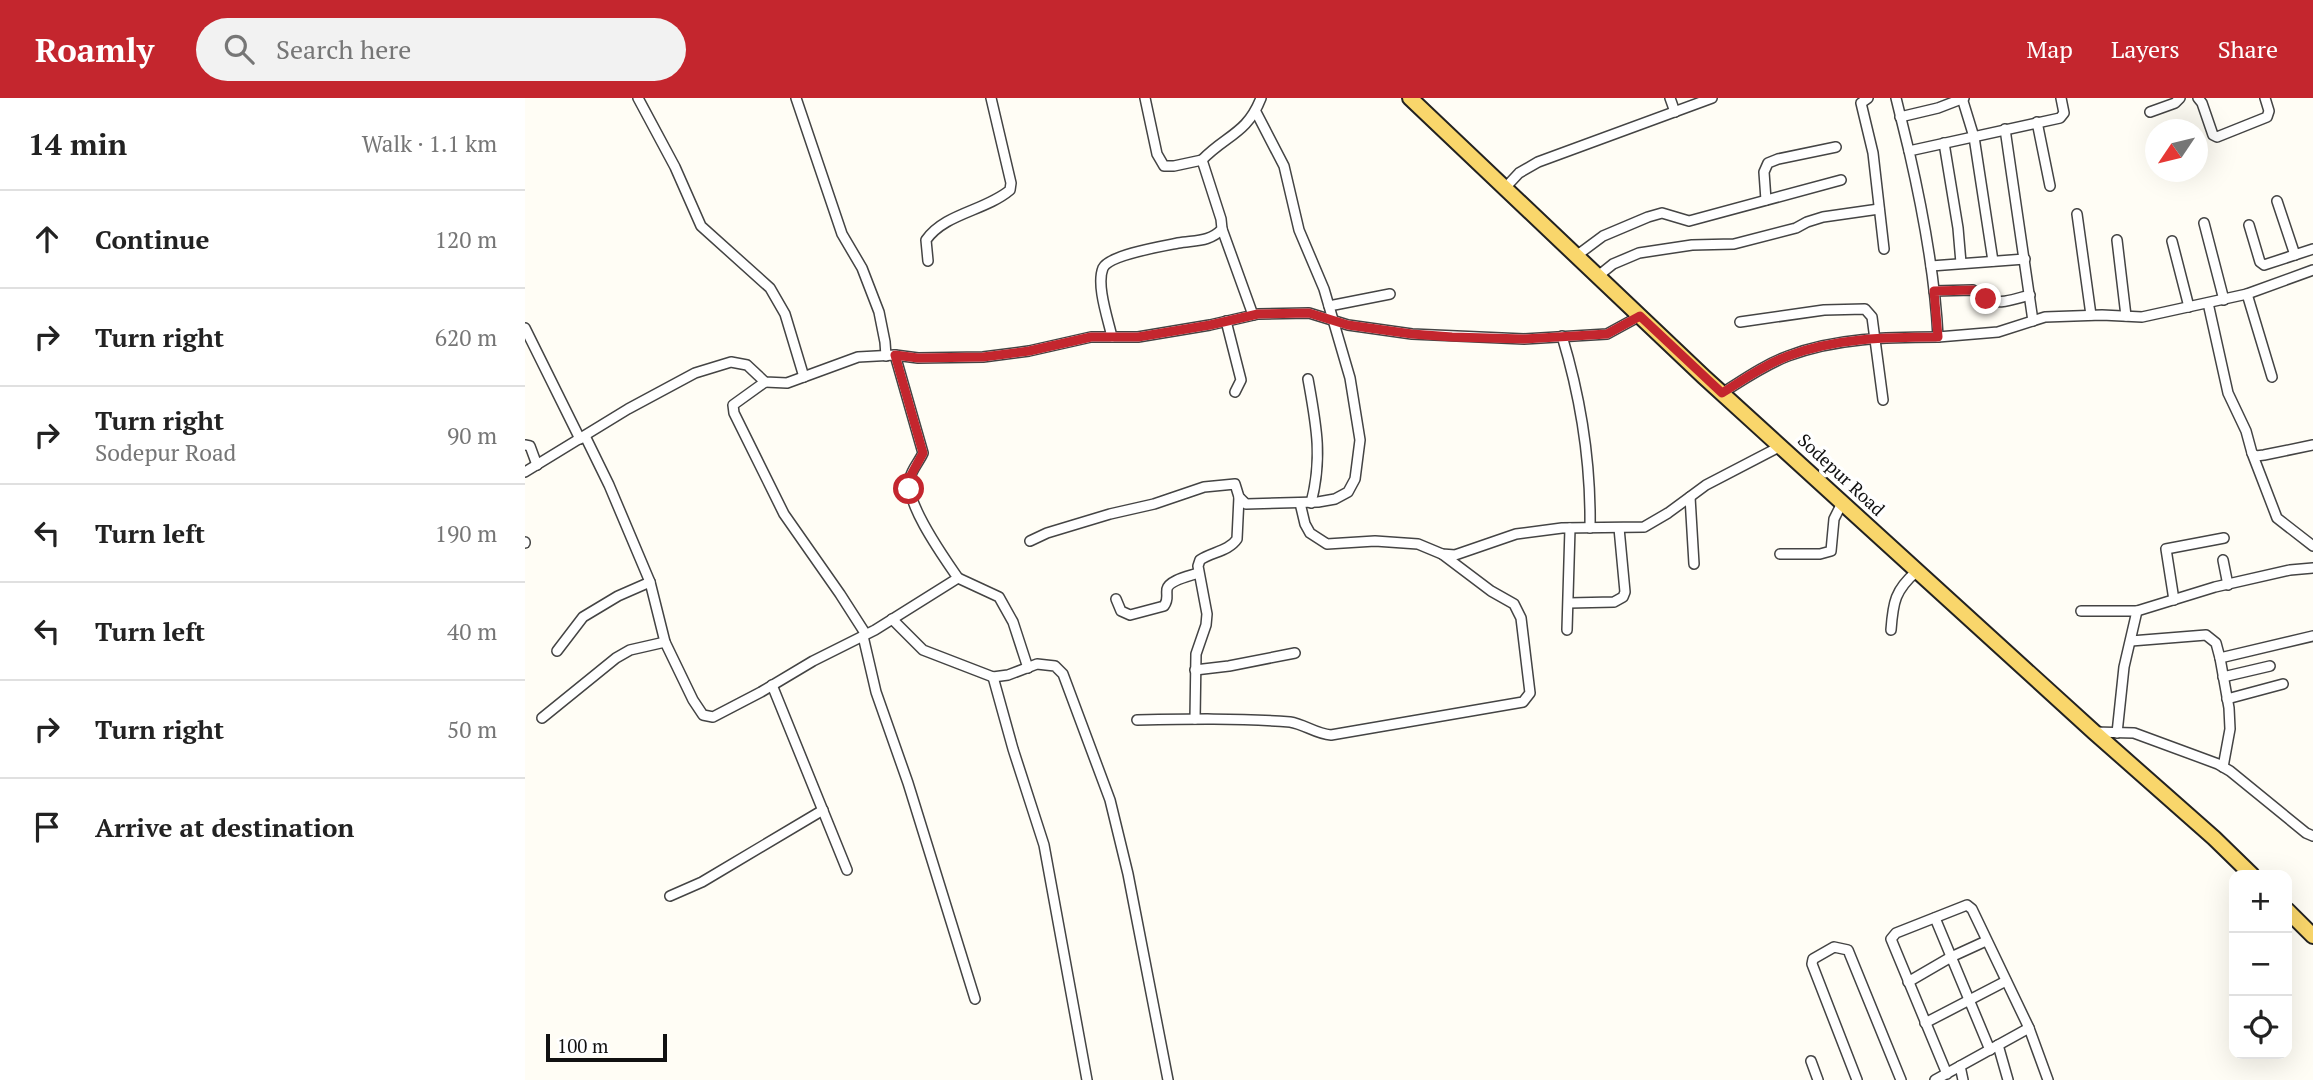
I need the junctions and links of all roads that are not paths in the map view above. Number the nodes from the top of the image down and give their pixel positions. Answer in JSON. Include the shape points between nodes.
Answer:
{"nodes":[{"id":1,"x":638,"y":98,"type":"edge"},
{"id":2,"x":796,"y":98,"type":"edge"},
{"id":3,"x":991,"y":98,"type":"edge"},
{"id":4,"x":1145,"y":98,"type":"edge"},
{"id":5,"x":1261,"y":98,"type":"edge"},
{"id":6,"x":1410,"y":98,"type":"edge"},
{"id":7,"x":1670,"y":98,"type":"edge"},
{"id":8,"x":1712,"y":98,"type":"edge"},
{"id":9,"x":1868,"y":98,"type":"edge"},
{"id":10,"x":1896,"y":98,"type":"edge"},
{"id":11,"x":1963,"y":98,"type":"edge"},
{"id":12,"x":2061,"y":98,"type":"edge"},
{"id":13,"x":2190,"y":98,"type":"edge"},
{"id":14,"x":2198,"y":98,"type":"edge"},
{"id":15,"x":2265,"y":98,"type":"edge"},
{"id":16,"x":2180,"y":99,"type":"edge"},
{"id":17,"x":1256,"y":112,"type":"junction"},
{"id":18,"x":1675,"y":112,"type":"junction"},
{"id":19,"x":2150,"y":112,"type":"dead end"},
{"id":20,"x":1900,"y":117,"type":"junction"},
{"id":21,"x":2038,"y":122,"type":"junction"},
{"id":22,"x":2005,"y":129,"type":"junction"},
{"id":23,"x":1974,"y":136,"type":"junction"},
{"id":24,"x":1944,"y":143,"type":"junction"},
{"id":25,"x":1836,"y":147,"type":"dead end"},
{"id":26,"x":1909,"y":151,"type":"junction"},
{"id":27,"x":1202,"y":160,"type":"junction"},
{"id":28,"x":1841,"y":180,"type":"dead end"},
{"id":29,"x":2050,"y":186,"type":"dead end"},
{"id":30,"x":1505,"y":188,"type":"junction"},
{"id":31,"x":1766,"y":200,"type":"junction"},
{"id":32,"x":2277,"y":201,"type":"dead end"},
{"id":33,"x":1879,"y":209,"type":"junction"},
{"id":34,"x":2077,"y":214,"type":"dead end"},
{"id":35,"x":2204,"y":223,"type":"dead end"},
{"id":36,"x":2249,"y":225,"type":"dead end"},
{"id":37,"x":1222,"y":229,"type":"junction"},
{"id":38,"x":2117,"y":240,"type":"dead end"},
{"id":39,"x":2172,"y":241,"type":"dead end"},
{"id":40,"x":1884,"y":248,"type":"dead end"},
{"id":41,"x":2313,"y":249,"type":"edge"},
{"id":42,"x":2295,"y":255,"type":"junction"},
{"id":43,"x":1576,"y":256,"type":"junction"},
{"id":44,"x":2025,"y":259,"type":"junction"},
{"id":45,"x":928,"y":261,"type":"dead end"},
{"id":46,"x":1993,"y":261,"type":"junction"},
{"id":47,"x":1961,"y":262,"type":"junction"},
{"id":48,"x":1931,"y":265,"type":"junction"},
{"id":49,"x":2313,"y":270,"type":"edge"},
{"id":50,"x":1598,"y":276,"type":"junction"},
{"id":51,"x":1934,"y":291,"type":"junction"},
{"id":52,"x":1390,"y":294,"type":"dead end"},
{"id":53,"x":2247,"y":294,"type":"junction"},
{"id":54,"x":2030,"y":295,"type":"junction"},
{"id":55,"x":2224,"y":300,"type":"junction"},
{"id":56,"x":2208,"y":303,"type":"junction"},
{"id":57,"x":1329,"y":306,"type":"junction"},
{"id":58,"x":2189,"y":307,"type":"junction"},
{"id":59,"x":1253,"y":315,"type":"junction"},
{"id":60,"x":2091,"y":315,"type":"junction"},
{"id":61,"x":1640,"y":316,"type":"junction"},
{"id":62,"x":2126,"y":316,"type":"junction"},
{"id":63,"x":1332,"y":319,"type":"junction"},
{"id":64,"x":1226,"y":321,"type":"junction"},
{"id":65,"x":2033,"y":321,"type":"junction"},
{"id":66,"x":1740,"y":322,"type":"dead end"},
{"id":67,"x":525,"y":328,"type":"edge"},
{"id":68,"x":1112,"y":337,"type":"junction"},
{"id":69,"x":1562,"y":337,"type":"junction"},
{"id":70,"x":1938,"y":337,"type":"junction"},
{"id":71,"x":1875,"y":338,"type":"junction"},
{"id":72,"x":890,"y":355,"type":"junction"},
{"id":73,"x":804,"y":377,"type":"junction"},
{"id":74,"x":2272,"y":377,"type":"dead end"},
{"id":75,"x":1308,"y":379,"type":"dead end"},
{"id":76,"x":765,"y":382,"type":"junction"},
{"id":77,"x":1235,"y":393,"type":"dead end"},
{"id":78,"x":1722,"y":393,"type":"junction"},
{"id":79,"x":1883,"y":400,"type":"dead end"},
{"id":80,"x":583,"y":438,"type":"junction"},
{"id":81,"x":525,"y":445,"type":"edge"},
{"id":82,"x":2313,"y":445,"type":"edge"},
{"id":83,"x":1781,"y":446,"type":"junction"},
{"id":84,"x":2252,"y":453,"type":"junction"},
{"id":85,"x":537,"y":465,"type":"junction"},
{"id":86,"x":525,"y":472,"type":"edge"},
{"id":87,"x":1239,"y":497,"type":"junction"},
{"id":88,"x":1690,"y":497,"type":"junction"},
{"id":89,"x":1300,"y":503,"type":"junction"},
{"id":90,"x":1311,"y":503,"type":"junction"},
{"id":91,"x":1842,"y":503,"type":"junction"},
{"id":92,"x":1570,"y":528,"type":"junction"},
{"id":93,"x":1590,"y":528,"type":"junction"},
{"id":94,"x":1619,"y":528,"type":"junction"},
{"id":95,"x":2224,"y":538,"type":"dead end"},
{"id":96,"x":1030,"y":541,"type":"dead end"},
{"id":97,"x":2313,"y":546,"type":"edge"},
{"id":98,"x":1442,"y":554,"type":"junction"},
{"id":99,"x":1780,"y":554,"type":"dead end"},
{"id":100,"x":2223,"y":560,"type":"dead end"},
{"id":101,"x":1694,"y":564,"type":"dead end"},
{"id":102,"x":2313,"y":568,"type":"edge"},
{"id":103,"x":1917,"y":571,"type":"junction"},
{"id":104,"x":1198,"y":573,"type":"junction"},
{"id":105,"x":958,"y":579,"type":"junction"},
{"id":106,"x":650,"y":582,"type":"junction"},
{"id":107,"x":2228,"y":585,"type":"junction"},
{"id":108,"x":1116,"y":599,"type":"dead end"},
{"id":109,"x":2173,"y":600,"type":"junction"},
{"id":110,"x":1569,"y":603,"type":"junction"},
{"id":111,"x":2081,"y":611,"type":"dead end"},
{"id":112,"x":2137,"y":611,"type":"junction"},
{"id":113,"x":892,"y":619,"type":"junction"},
{"id":114,"x":1567,"y":630,"type":"dead end"},
{"id":115,"x":1891,"y":630,"type":"dead end"},
{"id":116,"x":864,"y":635,"type":"junction"},
{"id":117,"x":2313,"y":636,"type":"edge"},
{"id":118,"x":2131,"y":641,"type":"junction"},
{"id":119,"x":665,"y":642,"type":"junction"},
{"id":120,"x":557,"y":651,"type":"dead end"},
{"id":121,"x":1295,"y":653,"type":"dead end"},
{"id":122,"x":2220,"y":658,"type":"junction"},
{"id":123,"x":2270,"y":666,"type":"dead end"},
{"id":124,"x":1028,"y":668,"type":"junction"},
{"id":125,"x":1195,"y":670,"type":"junction"},
{"id":126,"x":993,"y":677,"type":"junction"},
{"id":127,"x":2223,"y":677,"type":"junction"},
{"id":128,"x":2283,"y":684,"type":"dead end"},
{"id":129,"x":772,"y":685,"type":"junction"},
{"id":130,"x":2227,"y":699,"type":"junction"},
{"id":131,"x":542,"y":718,"type":"dead end"},
{"id":132,"x":1195,"y":719,"type":"junction"},
{"id":133,"x":1137,"y":720,"type":"dead end"},
{"id":134,"x":2094,"y":732,"type":"junction"},
{"id":135,"x":2117,"y":733,"type":"junction"},
{"id":136,"x":2223,"y":766,"type":"junction"},
{"id":137,"x":823,"y":810,"type":"junction"},
{"id":138,"x":2313,"y":836,"type":"edge"},
{"id":139,"x":848,"y":870,"type":"dead end"},
{"id":140,"x":2247,"y":870,"type":"edge"},
{"id":141,"x":670,"y":896,"type":"dead end"},
{"id":142,"x":2292,"y":915,"type":"edge"},
{"id":143,"x":1935,"y":918,"type":"junction"},
{"id":144,"x":2313,"y":936,"type":"edge"},
{"id":145,"x":1986,"y":941,"type":"junction"},
{"id":146,"x":1951,"y":957,"type":"junction"},
{"id":147,"x":2006,"y":981,"type":"junction"},
{"id":148,"x":1908,"y":982,"type":"junction"},
{"id":149,"x":975,"y":999,"type":"dead end"},
{"id":150,"x":1969,"y":1000,"type":"junction"},
{"id":151,"x":1925,"y":1023,"type":"junction"},
{"id":152,"x":2029,"y":1028,"type":"junction"},
{"id":153,"x":1994,"y":1048,"type":"junction"},
{"id":154,"x":1811,"y":1061,"type":"dead end"},
{"id":155,"x":1960,"y":1066,"type":"junction"},
{"id":156,"x":1947,"y":1074,"type":"junction"},
{"id":157,"x":1087,"y":1080,"type":"edge"},
{"id":158,"x":1168,"y":1080,"type":"edge"},
{"id":159,"x":1818,"y":1080,"type":"edge"},
{"id":160,"x":1857,"y":1080,"type":"edge"},
{"id":161,"x":1901,"y":1080,"type":"edge"},
{"id":162,"x":1935,"y":1080,"type":"edge"},
{"id":163,"x":1963,"y":1080,"type":"edge"},
{"id":164,"x":2008,"y":1080,"type":"edge"},
{"id":165,"x":2048,"y":1080,"type":"edge"}],
"edges":[{"from":1,"to":73,"type":"street","via":[[701,226],[770,288],[785,314]]},
{"from":2,"to":72,"type":"street","via":[[842,234],[879,312]]},
{"from":3,"to":45,"type":"street","via":[[1010,190],[932,231],[926,240]]},
{"from":4,"to":27,"type":"street","via":[[1157,154],[1164,166]]},
{"from":5,"to":17,"type":"street"},
{"from":6,"to":30,"type":"main road","name":"Sodepur Road"},
{"from":7,"to":18,"type":"street"},
{"from":8,"to":18,"type":"street"},
{"from":9,"to":33,"type":"street","via":[[1861,103]]},
{"from":10,"to":20,"type":"street"},
{"from":11,"to":20,"type":"street"},
{"from":11,"to":23,"type":"street"},
{"from":12,"to":21,"type":"street","via":[[2061,117]]},
{"from":13,"to":16,"type":"street"},
{"from":14,"to":15,"type":"street","via":[[2217,137],[2267,117]]},
{"from":16,"to":19,"type":"street"},
{"from":17,"to":27,"type":"street"},
{"from":17,"to":57,"type":"street","via":[[1284,166],[1299,230]]},
{"from":18,"to":30,"type":"street","via":[[1538,162]]},
{"from":20,"to":26,"type":"street"},
{"from":21,"to":22,"type":"street"},
{"from":21,"to":29,"type":"street"},
{"from":22,"to":23,"type":"street"},
{"from":22,"to":44,"type":"street"},
{"from":23,"to":24,"type":"street"},
{"from":23,"to":46,"type":"street"},
{"from":24,"to":26,"type":"street"},
{"from":24,"to":47,"type":"street"},
{"from":25,"to":31,"type":"street","via":[[1765,165]]},
{"from":26,"to":48,"type":"street"},
{"from":27,"to":37,"type":"street"},
{"from":28,"to":31,"type":"street"},
{"from":30,"to":43,"type":"main road","name":"Sodepur Road"},
{"from":31,"to":43,"type":"street","via":[[1689,221],[1663,213],[1648,217],[1603,236]]},
{"from":32,"to":42,"type":"street"},
{"from":33,"to":40,"type":"street"},
{"from":33,"to":50,"type":"street","via":[[1823,217],[1734,244],[1639,253]]},
{"from":34,"to":60,"type":"street"},
{"from":35,"to":55,"type":"street"},
{"from":36,"to":42,"type":"street","via":[[2264,265]]},
{"from":37,"to":59,"type":"street"},
{"from":37,"to":68,"type":"street","via":[[1204,240],[1106,263],[1101,276]]},
{"from":38,"to":62,"type":"street"},
{"from":39,"to":58,"type":"street"},
{"from":41,"to":42,"type":"street"},
{"from":43,"to":50,"type":"main road","name":"Sodepur Road"},
{"from":44,"to":46,"type":"street"},
{"from":44,"to":54,"type":"street"},
{"from":46,"to":47,"type":"street"},
{"from":47,"to":48,"type":"street"},
{"from":48,"to":51,"type":"street"},
{"from":49,"to":53,"type":"street"},
{"from":50,"to":61,"type":"main road","name":"Sodepur Road"},
{"from":51,"to":54,"type":"street","via":[[1973,290],[1990,301]]},
{"from":51,"to":70,"type":"street"},
{"from":52,"to":57,"type":"street"},
{"from":53,"to":55,"type":"street"},
{"from":53,"to":74,"type":"street"},
{"from":54,"to":65,"type":"street"},
{"from":55,"to":56,"type":"street"},
{"from":56,"to":58,"type":"street"},
{"from":56,"to":84,"type":"street","via":[[2228,393]]},
{"from":57,"to":63,"type":"street"},
{"from":58,"to":62,"type":"street"},
{"from":59,"to":63,"type":"street","via":[[1309,313]]},
{"from":59,"to":64,"type":"street"},
{"from":60,"to":62,"type":"street"},
{"from":60,"to":65,"type":"street"},
{"from":61,"to":69,"type":"street","via":[[1607,334]]},
{"from":61,"to":78,"type":"main road","name":"Sodepur Road"},
{"from":63,"to":69,"type":"street","via":[[1348,325],[1452,337]]},
{"from":63,"to":90,"type":"street","via":[[1350,378],[1360,440],[1349,492]]},
{"from":64,"to":68,"type":"street","via":[[1138,337]]},
{"from":64,"to":77,"type":"street","via":[[1241,380]]},
{"from":65,"to":70,"type":"street","via":[[1998,332]]},
{"from":66,"to":71,"type":"street","via":[[1865,309],[1872,317]]},
{"from":67,"to":80,"type":"street"},
{"from":68,"to":72,"type":"street","via":[[983,357]]},
{"from":69,"to":93,"type":"street","via":[[1589,464]]},
{"from":70,"to":71,"type":"street"},
{"from":71,"to":78,"type":"street","via":[[1789,355]]},
{"from":71,"to":79,"type":"street"},
{"from":72,"to":73,"type":"street","via":[[859,357]]},
{"from":72,"to":105,"type":"street","via":[[923,453],[909,489],[928,533]]},
{"from":73,"to":76,"type":"street","via":[[787,383]]},
{"from":75,"to":90,"type":"street","via":[[1318,450]]},
{"from":76,"to":80,"type":"street","via":[[747,365],[731,362],[695,373]]},
{"from":76,"to":116,"type":"street","via":[[733,405],[734,413],[784,514]]},
{"from":78,"to":83,"type":"main road","name":"Sodepur Road"},
{"from":80,"to":85,"type":"street"},
{"from":80,"to":106,"type":"street","via":[[609,485]]},
{"from":81,"to":85,"type":"street","via":[[530,446]]},
{"from":82,"to":84,"type":"street","via":[[2264,455]]},
{"from":83,"to":88,"type":"street"},
{"from":83,"to":91,"type":"main road","name":"Sodepur Road"},
{"from":84,"to":97,"type":"street","via":[[2277,518]]},
{"from":85,"to":86,"type":"street"},
{"from":87,"to":89,"type":"street","via":[[1246,504]]},
{"from":87,"to":96,"type":"street","via":[[1235,484],[1204,487]]},
{"from":87,"to":104,"type":"street","via":[[1237,539],[1200,560]]},
{"from":88,"to":94,"type":"street","via":[[1644,527]]},
{"from":88,"to":101,"type":"street"},
{"from":89,"to":90,"type":"street"},
{"from":89,"to":98,"type":"street","via":[[1310,533],[1327,544],[1419,544]]},
{"from":91,"to":99,"type":"street","via":[[1834,519],[1831,551]]},
{"from":91,"to":103,"type":"main road","name":"Sodepur Road"},
{"from":92,"to":93,"type":"street"},
{"from":92,"to":98,"type":"street","via":[[1516,534],[1455,555]]},
{"from":92,"to":110,"type":"street"},
{"from":93,"to":94,"type":"street"},
{"from":94,"to":110,"type":"street","via":[[1623,597],[1614,602]]},
{"from":95,"to":109,"type":"street","via":[[2166,549]]},
{"from":98,"to":132,"type":"street","via":[[1514,604],[1521,618],[1530,692],[1523,702],[1331,735],[1294,723]]},
{"from":100,"to":107,"type":"street"},
{"from":102,"to":107,"type":"street"},
{"from":103,"to":115,"type":"street","via":[[1902,584]]},
{"from":103,"to":134,"type":"main road","name":"Sodepur Road"},
{"from":104,"to":108,"type":"street","via":[[1170,584],[1164,606],[1130,615],[1121,611]]},
{"from":104,"to":125,"type":"street","via":[[1207,614]]},
{"from":105,"to":113,"type":"street"},
{"from":105,"to":124,"type":"street","via":[[999,597],[1013,622]]},
{"from":106,"to":119,"type":"street"},
{"from":106,"to":120,"type":"street","via":[[583,617]]},
{"from":107,"to":109,"type":"street"},
{"from":109,"to":112,"type":"street"},
{"from":110,"to":114,"type":"street"},
{"from":111,"to":112,"type":"street"},
{"from":112,"to":118,"type":"street"},
{"from":113,"to":116,"type":"street"},
{"from":113,"to":126,"type":"street","via":[[923,650]]},
{"from":116,"to":129,"type":"street"},
{"from":116,"to":149,"type":"street","via":[[876,692]]},
{"from":117,"to":122,"type":"street"},
{"from":118,"to":122,"type":"street","via":[[2206,635],[2215,643]]},
{"from":118,"to":135,"type":"street"},
{"from":119,"to":129,"type":"street","via":[[703,715],[713,717]]},
{"from":119,"to":131,"type":"street","via":[[616,658]]},
{"from":121,"to":125,"type":"street"},
{"from":122,"to":127,"type":"street"},
{"from":123,"to":127,"type":"street"},
{"from":124,"to":126,"type":"street"},
{"from":124,"to":158,"type":"street","via":[[1055,666],[1063,674],[1110,800]]},
{"from":125,"to":132,"type":"street"},
{"from":126,"to":157,"type":"street","via":[[1044,845]]},
{"from":127,"to":130,"type":"street"},
{"from":128,"to":130,"type":"street"},
{"from":129,"to":137,"type":"street"},
{"from":130,"to":136,"type":"street","via":[[2230,729]]},
{"from":132,"to":133,"type":"street"},
{"from":134,"to":135,"type":"street"},
{"from":134,"to":140,"type":"main road","name":"Sodepur Road"},
{"from":135,"to":136,"type":"street","via":[[2134,733]]},
{"from":136,"to":138,"type":"street"},
{"from":137,"to":139,"type":"street"},
{"from":137,"to":141,"type":"street"},
{"from":142,"to":144,"type":"main road"},
{"from":143,"to":145,"type":"street","via":[[1969,906]]},
{"from":143,"to":146,"type":"street"},
{"from":143,"to":148,"type":"street","via":[[1892,936]]},
{"from":145,"to":146,"type":"street"},
{"from":145,"to":147,"type":"street"},
{"from":146,"to":148,"type":"street"},
{"from":146,"to":150,"type":"street"},
{"from":147,"to":150,"type":"street"},
{"from":147,"to":152,"type":"street"},
{"from":148,"to":151,"type":"street"},
{"from":150,"to":151,"type":"street"},
{"from":150,"to":153,"type":"street"},
{"from":151,"to":156,"type":"street"},
{"from":152,"to":153,"type":"street"},
{"from":152,"to":165,"type":"street"},
{"from":153,"to":155,"type":"street"},
{"from":153,"to":164,"type":"street"},
{"from":154,"to":159,"type":"street"},
{"from":155,"to":156,"type":"street"},
{"from":155,"to":163,"type":"street"},
{"from":156,"to":162,"type":"street"},
{"from":160,"to":161,"type":"street","via":[[1812,964],[1817,955],[1834,947],[1848,950]]}]}
